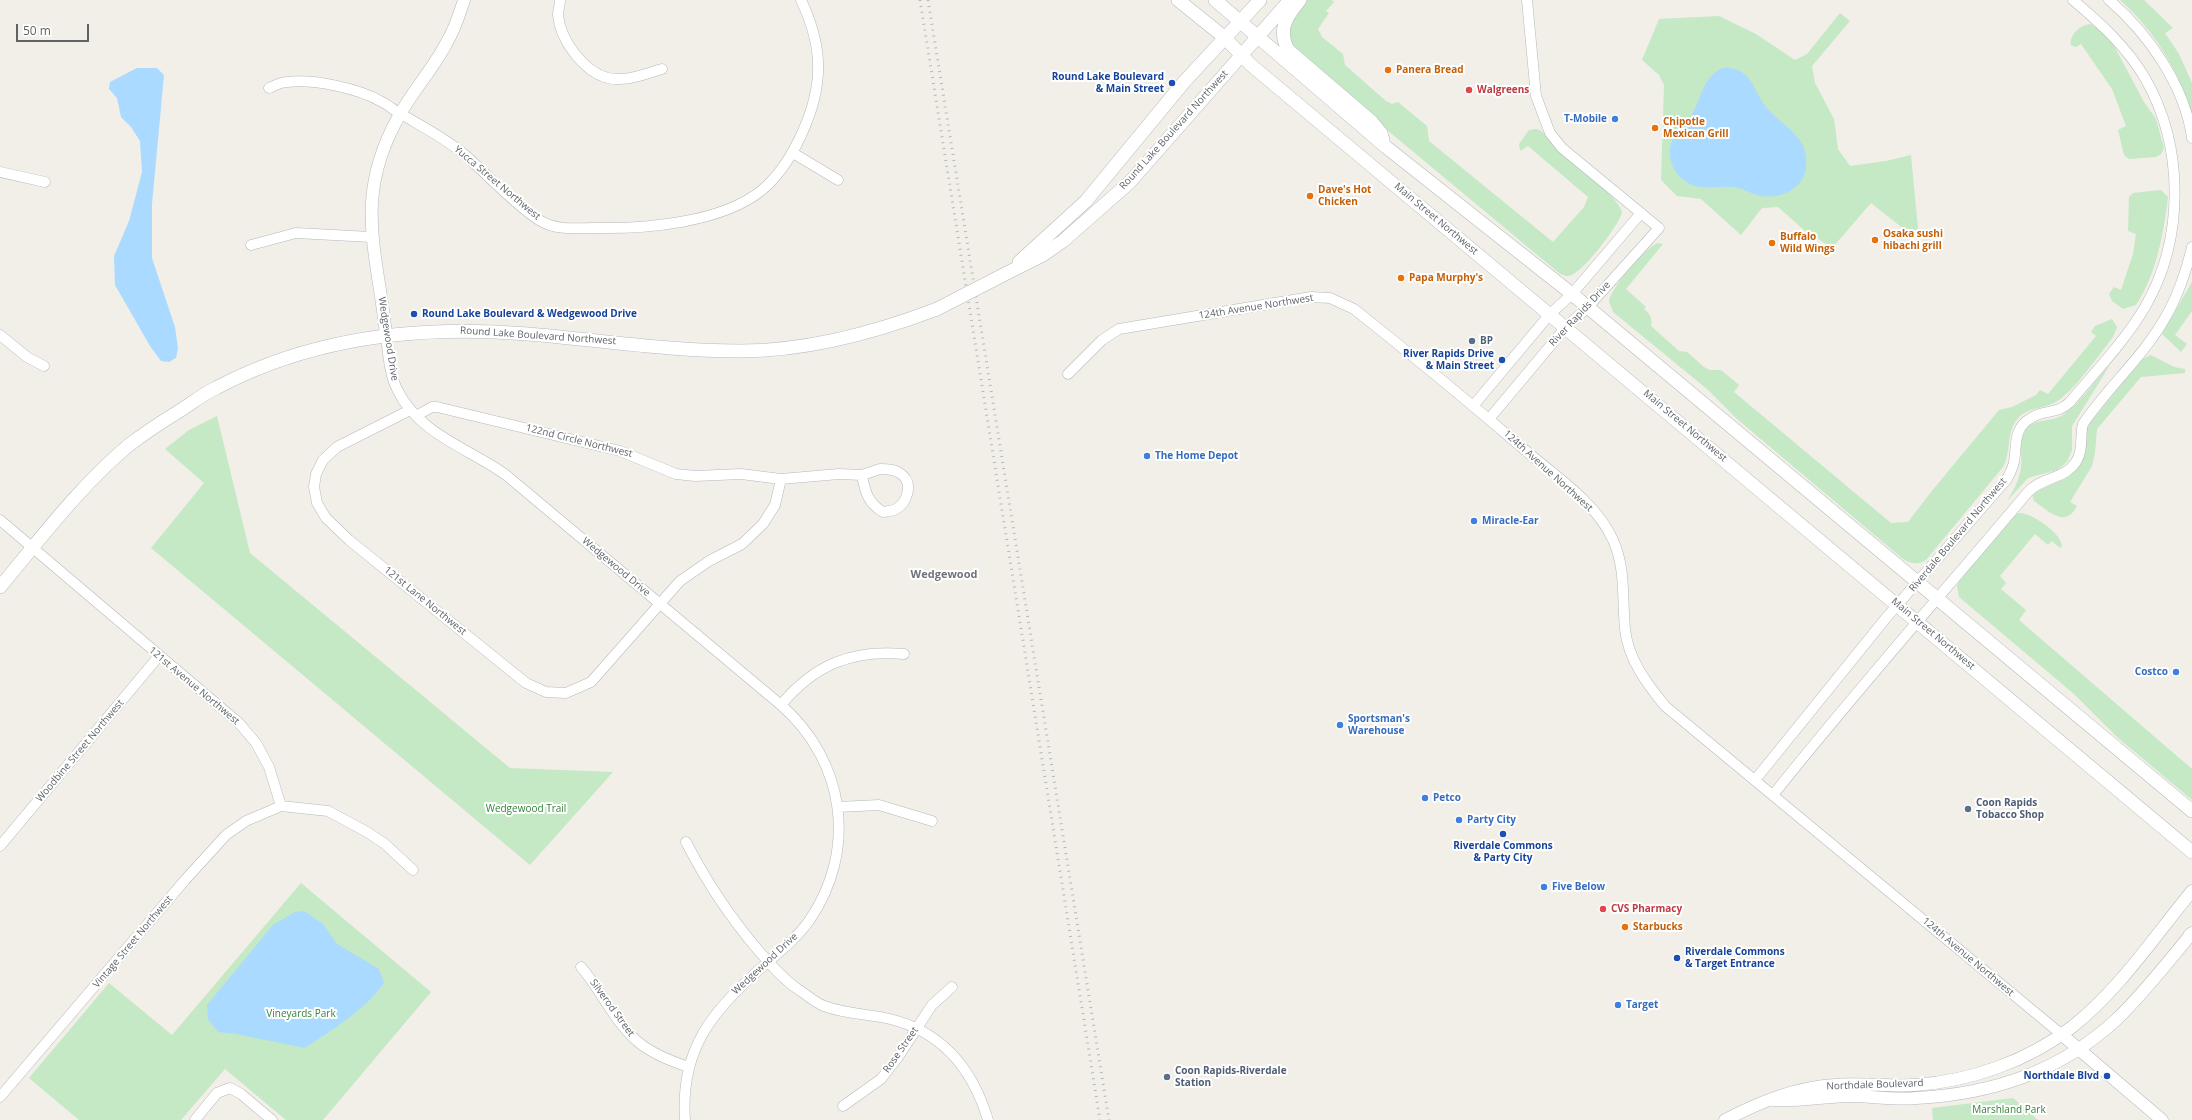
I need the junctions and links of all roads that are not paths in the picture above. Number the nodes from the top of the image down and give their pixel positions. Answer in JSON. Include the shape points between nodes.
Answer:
{"nodes":[{"id":1,"x":464,"y":0,"type":"edge"},
{"id":2,"x":560,"y":0,"type":"edge"},
{"id":3,"x":801,"y":0,"type":"edge"},
{"id":4,"x":1178,"y":0,"type":"edge"},
{"id":5,"x":1215,"y":0,"type":"edge"},
{"id":6,"x":1260,"y":0,"type":"edge"},
{"id":7,"x":1290,"y":0,"type":"edge"},
{"id":8,"x":1300,"y":0,"type":"edge"},
{"id":9,"x":1527,"y":0,"type":"edge"},
{"id":10,"x":2073,"y":0,"type":"edge"},
{"id":11,"x":2109,"y":0,"type":"edge"},
{"id":12,"x":1241,"y":22,"type":"junction"},
{"id":13,"x":1224,"y":37,"type":"junction"},
{"id":14,"x":1256,"y":37,"type":"junction"},
{"id":15,"x":1241,"y":56,"type":"junction"},
{"id":16,"x":662,"y":69,"type":"dead end"},
{"id":17,"x":269,"y":88,"type":"dead end"},
{"id":18,"x":400,"y":114,"type":"junction"},
{"id":19,"x":2192,"y":138,"type":"edge"},
{"id":20,"x":1386,"y":147,"type":"junction"},
{"id":21,"x":793,"y":153,"type":"junction"},
{"id":22,"x":0,"y":172,"type":"edge"},
{"id":23,"x":838,"y":180,"type":"dead end"},
{"id":24,"x":45,"y":182,"type":"dead end"},
{"id":25,"x":1641,"y":213,"type":"junction"},
{"id":26,"x":371,"y":237,"type":"junction"},
{"id":27,"x":251,"y":245,"type":"dead end"},
{"id":28,"x":2192,"y":247,"type":"edge"},
{"id":29,"x":1007,"y":273,"type":"junction"},
{"id":30,"x":1572,"y":294,"type":"junction"},
{"id":31,"x":1587,"y":308,"type":"junction"},
{"id":32,"x":1550,"y":314,"type":"junction"},
{"id":33,"x":1566,"y":327,"type":"junction"},
{"id":34,"x":386,"y":334,"type":"junction"},
{"id":35,"x":0,"y":336,"type":"edge"},
{"id":36,"x":44,"y":366,"type":"dead end"},
{"id":37,"x":1068,"y":374,"type":"dead end"},
{"id":38,"x":1473,"y":406,"type":"junction"},
{"id":39,"x":413,"y":413,"type":"junction"},
{"id":40,"x":1489,"y":419,"type":"junction"},
{"id":41,"x":862,"y":475,"type":"junction"},
{"id":42,"x":781,"y":479,"type":"junction"},
{"id":43,"x":314,"y":487,"type":"joint"},
{"id":44,"x":0,"y":520,"type":"edge"},
{"id":45,"x":33,"y":548,"type":"junction"},
{"id":46,"x":1917,"y":583,"type":"junction"},
{"id":47,"x":0,"y":587,"type":"edge"},
{"id":48,"x":1937,"y":599,"type":"junction"},
{"id":49,"x":659,"y":604,"type":"junction"},
{"id":50,"x":1898,"y":606,"type":"junction"},
{"id":51,"x":1919,"y":622,"type":"junction"},
{"id":52,"x":904,"y":654,"type":"dead end"},
{"id":53,"x":159,"y":656,"type":"junction"},
{"id":54,"x":781,"y":705,"type":"junction"},
{"id":55,"x":1755,"y":780,"type":"junction"},
{"id":56,"x":1772,"y":795,"type":"junction"},
{"id":57,"x":281,"y":806,"type":"junction"},
{"id":58,"x":838,"y":806,"type":"junction"},
{"id":59,"x":2192,"y":811,"type":"edge"},
{"id":60,"x":932,"y":821,"type":"dead end"},
{"id":61,"x":686,"y":842,"type":"dead end"},
{"id":62,"x":0,"y":846,"type":"edge"},
{"id":63,"x":2192,"y":852,"type":"edge"},
{"id":64,"x":413,"y":870,"type":"dead end"},
{"id":65,"x":2192,"y":891,"type":"edge"},
{"id":66,"x":2191,"y":934,"type":"edge"},
{"id":67,"x":768,"y":962,"type":"junction"},
{"id":68,"x":581,"y":967,"type":"dead end"},
{"id":69,"x":952,"y":987,"type":"dead end"},
{"id":70,"x":916,"y":1028,"type":"junction"},
{"id":71,"x":2061,"y":1034,"type":"junction"},
{"id":72,"x":2079,"y":1050,"type":"junction"},
{"id":73,"x":689,"y":1067,"type":"junction"},
{"id":74,"x":0,"y":1097,"type":"edge"},
{"id":75,"x":1773,"y":1099,"type":"junction"},
{"id":76,"x":843,"y":1106,"type":"dead end"},
{"id":77,"x":195,"y":1120,"type":"edge"},
{"id":78,"x":272,"y":1120,"type":"edge"},
{"id":79,"x":685,"y":1120,"type":"edge"},
{"id":80,"x":988,"y":1120,"type":"edge"},
{"id":81,"x":1725,"y":1120,"type":"edge"},
{"id":82,"x":2162,"y":1120,"type":"edge"}],
"edges":[{"from":1,"to":18,"type":"street","name":"Wedgewood Drive","via":[[447,44]]},
{"from":2,"to":16,"type":"street","via":[[558,15],[561,30],[570,48],[594,72],[608,78],[630,79]]},
{"from":3,"to":21,"type":"street","name":"Yucca Street Northwest","via":[[810,18],[819,53],[816,92]]},
{"from":4,"to":13,"type":"main road","name":"Main Street Northwest"},
{"from":5,"to":12,"type":"main road"},
{"from":6,"to":12,"type":"main road","name":"Round Lake Boulevard Northwest"},
{"from":7,"to":14,"type":"main road","name":"Round Lake Boulevard Northwest"},
{"from":8,"to":20,"type":"main road","via":[[1284,21],[1282,30],[1288,50],[1372,122],[1381,133]]},
{"from":9,"to":25,"type":"street","name":"River Rapids Drive","via":[[1536,96],[1550,132],[1562,148]]},
{"from":10,"to":46,"type":"street","name":"Riverdale Boulevard Northwest","via":[[2106,27],[2127,52],[2145,78],[2159,109],[2168,138],[2175,207],[2166,258],[2156,286],[2132,327],[2063,409],[2031,417],[2022,425],[2016,437],[2014,462],[2007,479]]},
{"from":11,"to":19,"type":"street","via":[[2145,38],[2164,66],[2181,99]]},
{"from":12,"to":13,"type":"main road","name":"Round Lake Boulevard Northwest"},
{"from":12,"to":14,"type":"main road"},
{"from":13,"to":15,"type":"main road","name":"Main Street Northwest"},
{"from":13,"to":29,"type":"main road","name":"Round Lake Boulevard Northwest","via":[[1086,202]]},
{"from":14,"to":15,"type":"main road","name":"Round Lake Boulevard Northwest"},
{"from":14,"to":20,"type":"main road"},
{"from":15,"to":29,"type":"main road","name":"Round Lake Boulevard Northwest","via":[[1119,193],[1063,241],[1043,255]]},
{"from":15,"to":32,"type":"main road","name":"Main Street Northwest"},
{"from":17,"to":18,"type":"street","name":"Yucca Street Northwest","via":[[284,82],[310,81],[362,93]]},
{"from":18,"to":21,"type":"street","name":"Yucca Street Northwest","via":[[448,141],[539,220],[558,228],[641,228],[680,223],[720,211],[741,204],[761,191]]},
{"from":18,"to":26,"type":"street","name":"Wedgewood Drive","via":[[380,153],[374,173]]},
{"from":20,"to":30,"type":"main road"},
{"from":21,"to":23,"type":"street"},
{"from":22,"to":24,"type":"street"},
{"from":25,"to":30,"type":"street","name":"River Rapids Drive"},
{"from":25,"to":31,"type":"street","name":"River Rapids Drive","via":[[1659,228]]},
{"from":26,"to":27,"type":"street","via":[[296,233]]},
{"from":26,"to":34,"type":"street","name":"Wedgewood Drive"},
{"from":28,"to":48,"type":"street","via":[[2176,298],[2165,319],[2083,424],[2078,458],[2071,468],[2061,476],[2033,486]]},
{"from":29,"to":34,"type":"main road","name":"Round Lake Boulevard Northwest","bridge":true,"via":[[937,310],[870,332],[803,346],[749,351],[699,350],[480,330]]},
{"from":30,"to":31,"type":"main road"},
{"from":30,"to":32,"type":"street","name":"River Rapids Drive"},
{"from":31,"to":33,"type":"street","name":"River Rapids Drive"},
{"from":31,"to":46,"type":"main road"},
{"from":32,"to":33,"type":"main road","name":"Main Street Northwest"},
{"from":32,"to":38,"type":"street","name":"River Rapids Drive"},
{"from":33,"to":40,"type":"street","name":"River Rapids Drive"},
{"from":33,"to":50,"type":"main road","name":"Main Street Northwest"},
{"from":34,"to":39,"type":"street","name":"Wedgewood Drive","via":[[397,390]]},
{"from":34,"to":45,"type":"main road","name":"Round Lake Boulevard Northwest","via":[[313,350],[256,370],[213,389],[128,446],[89,484]]},
{"from":35,"to":36,"type":"street","via":[[27,357]]},
{"from":37,"to":38,"type":"street","name":"124th Avenue Northwest","via":[[1102,340],[1119,329],[1321,297],[1340,301],[1354,309]]},
{"from":38,"to":40,"type":"street","name":"124th Avenue Northwest"},
{"from":39,"to":42,"type":"street","name":"122nd Circle Northwest","via":[[437,407],[620,451],[676,474],[741,474]]},
{"from":39,"to":43,"type":"street","name":"122nd Circle Northwest","via":[[337,447],[323,460],[316,474]]},
{"from":39,"to":49,"type":"street","name":"Wedgewood Drive","via":[[444,437],[506,475]]},
{"from":40,"to":55,"type":"street","name":"124th Avenue Northwest","via":[[1571,489],[1600,519],[1613,540],[1621,564],[1625,588],[1625,630],[1634,660],[1647,683],[1665,706]]},
{"from":41,"to":41,"type":"street","name":"122nd Circle Northwest","via":[[885,469],[902,474],[907,480],[905,500],[895,510],[883,512],[874,506],[866,495]]},
{"from":41,"to":42,"type":"street","name":"122nd Circle Northwest","via":[[840,474]]},
{"from":42,"to":49,"type":"street","name":"121st Lane Northwest","via":[[775,505],[763,524],[742,544],[722,553],[680,581]]},
{"from":43,"to":49,"type":"street","name":"121st Lane Northwest","via":[[317,503],[326,518],[350,540],[536,689],[556,693],[575,691],[592,682]]},
{"from":44,"to":45,"type":"street","name":"121st Avenue Northwest"},
{"from":45,"to":47,"type":"main road","name":"Round Lake Boulevard Northwest"},
{"from":45,"to":53,"type":"street","name":"121st Avenue Northwest"},
{"from":46,"to":48,"type":"main road"},
{"from":46,"to":50,"type":"street","name":"Riverdale Boulevard Northwest"},
{"from":48,"to":51,"type":"street"},
{"from":48,"to":59,"type":"main road"},
{"from":49,"to":54,"type":"street","name":"Wedgewood Drive"},
{"from":50,"to":51,"type":"main road","name":"Main Street Northwest"},
{"from":50,"to":55,"type":"street","name":"Riverdale Boulevard Northwest"},
{"from":51,"to":56,"type":"street","via":[[1835,717]]},
{"from":51,"to":63,"type":"main road","name":"Main Street Northwest"},
{"from":52,"to":54,"type":"street","via":[[868,653],[840,660],[811,676],[794,689]]},
{"from":53,"to":57,"type":"street","name":"121st Avenue Northwest","via":[[239,723],[256,743],[269,766]]},
{"from":53,"to":62,"type":"street","name":"Woodbine Street Northwest"},
{"from":54,"to":58,"type":"street","name":"Wedgewood Drive","via":[[802,726],[818,749],[830,776]]},
{"from":55,"to":56,"type":"street","name":"124th Avenue Northwest"},
{"from":56,"to":71,"type":"street","name":"124th Avenue Northwest"},
{"from":57,"to":64,"type":"street","via":[[328,811],[379,840]]},
{"from":57,"to":74,"type":"street","name":"Vintage Street Northwest","via":[[246,821],[226,835]]},
{"from":58,"to":60,"type":"street","via":[[879,805]]},
{"from":58,"to":67,"type":"street","name":"Wedgewood Drive","via":[[838,840],[828,884],[808,921]]},
{"from":61,"to":67,"type":"street","via":[[724,906]]},
{"from":65,"to":71,"type":"street","name":"Northdale Boulevard","via":[[2111,990]]},
{"from":66,"to":72,"type":"street","name":"Northdale Boulevard","via":[[2117,1019]]},
{"from":67,"to":70,"type":"street","via":[[797,989],[824,1006],[891,1019]]},
{"from":67,"to":73,"type":"street","name":"Wedgewood Drive","via":[[716,1011],[703,1032]]},
{"from":68,"to":73,"type":"street","name":"Silverod Street","via":[[637,1041],[661,1057]]},
{"from":69,"to":70,"type":"street","name":"Rose Street","via":[[932,1005]]},
{"from":70,"to":76,"type":"street","name":"Rose Street","via":[[881,1079]]},
{"from":70,"to":80,"type":"street","via":[[949,1050],[963,1066],[982,1100]]},
{"from":71,"to":72,"type":"street","name":"124th Avenue Northwest"},
{"from":71,"to":75,"type":"street","name":"Northdale Boulevard","via":[[2001,1066],[1970,1076],[1914,1085],[1834,1085],[1792,1091]]},
{"from":72,"to":75,"type":"street","name":"Northdale Boulevard","via":[[2035,1073],[1978,1092],[1915,1099],[1834,1096],[1793,1101]]},
{"from":72,"to":82,"type":"street","name":"124th Avenue Northwest"},
{"from":73,"to":79,"type":"street","name":"Wedgewood Drive","via":[[684,1096]]},
{"from":75,"to":81,"type":"street"},
{"from":77,"to":78,"type":"street","via":[[217,1093],[230,1088]]}]}
